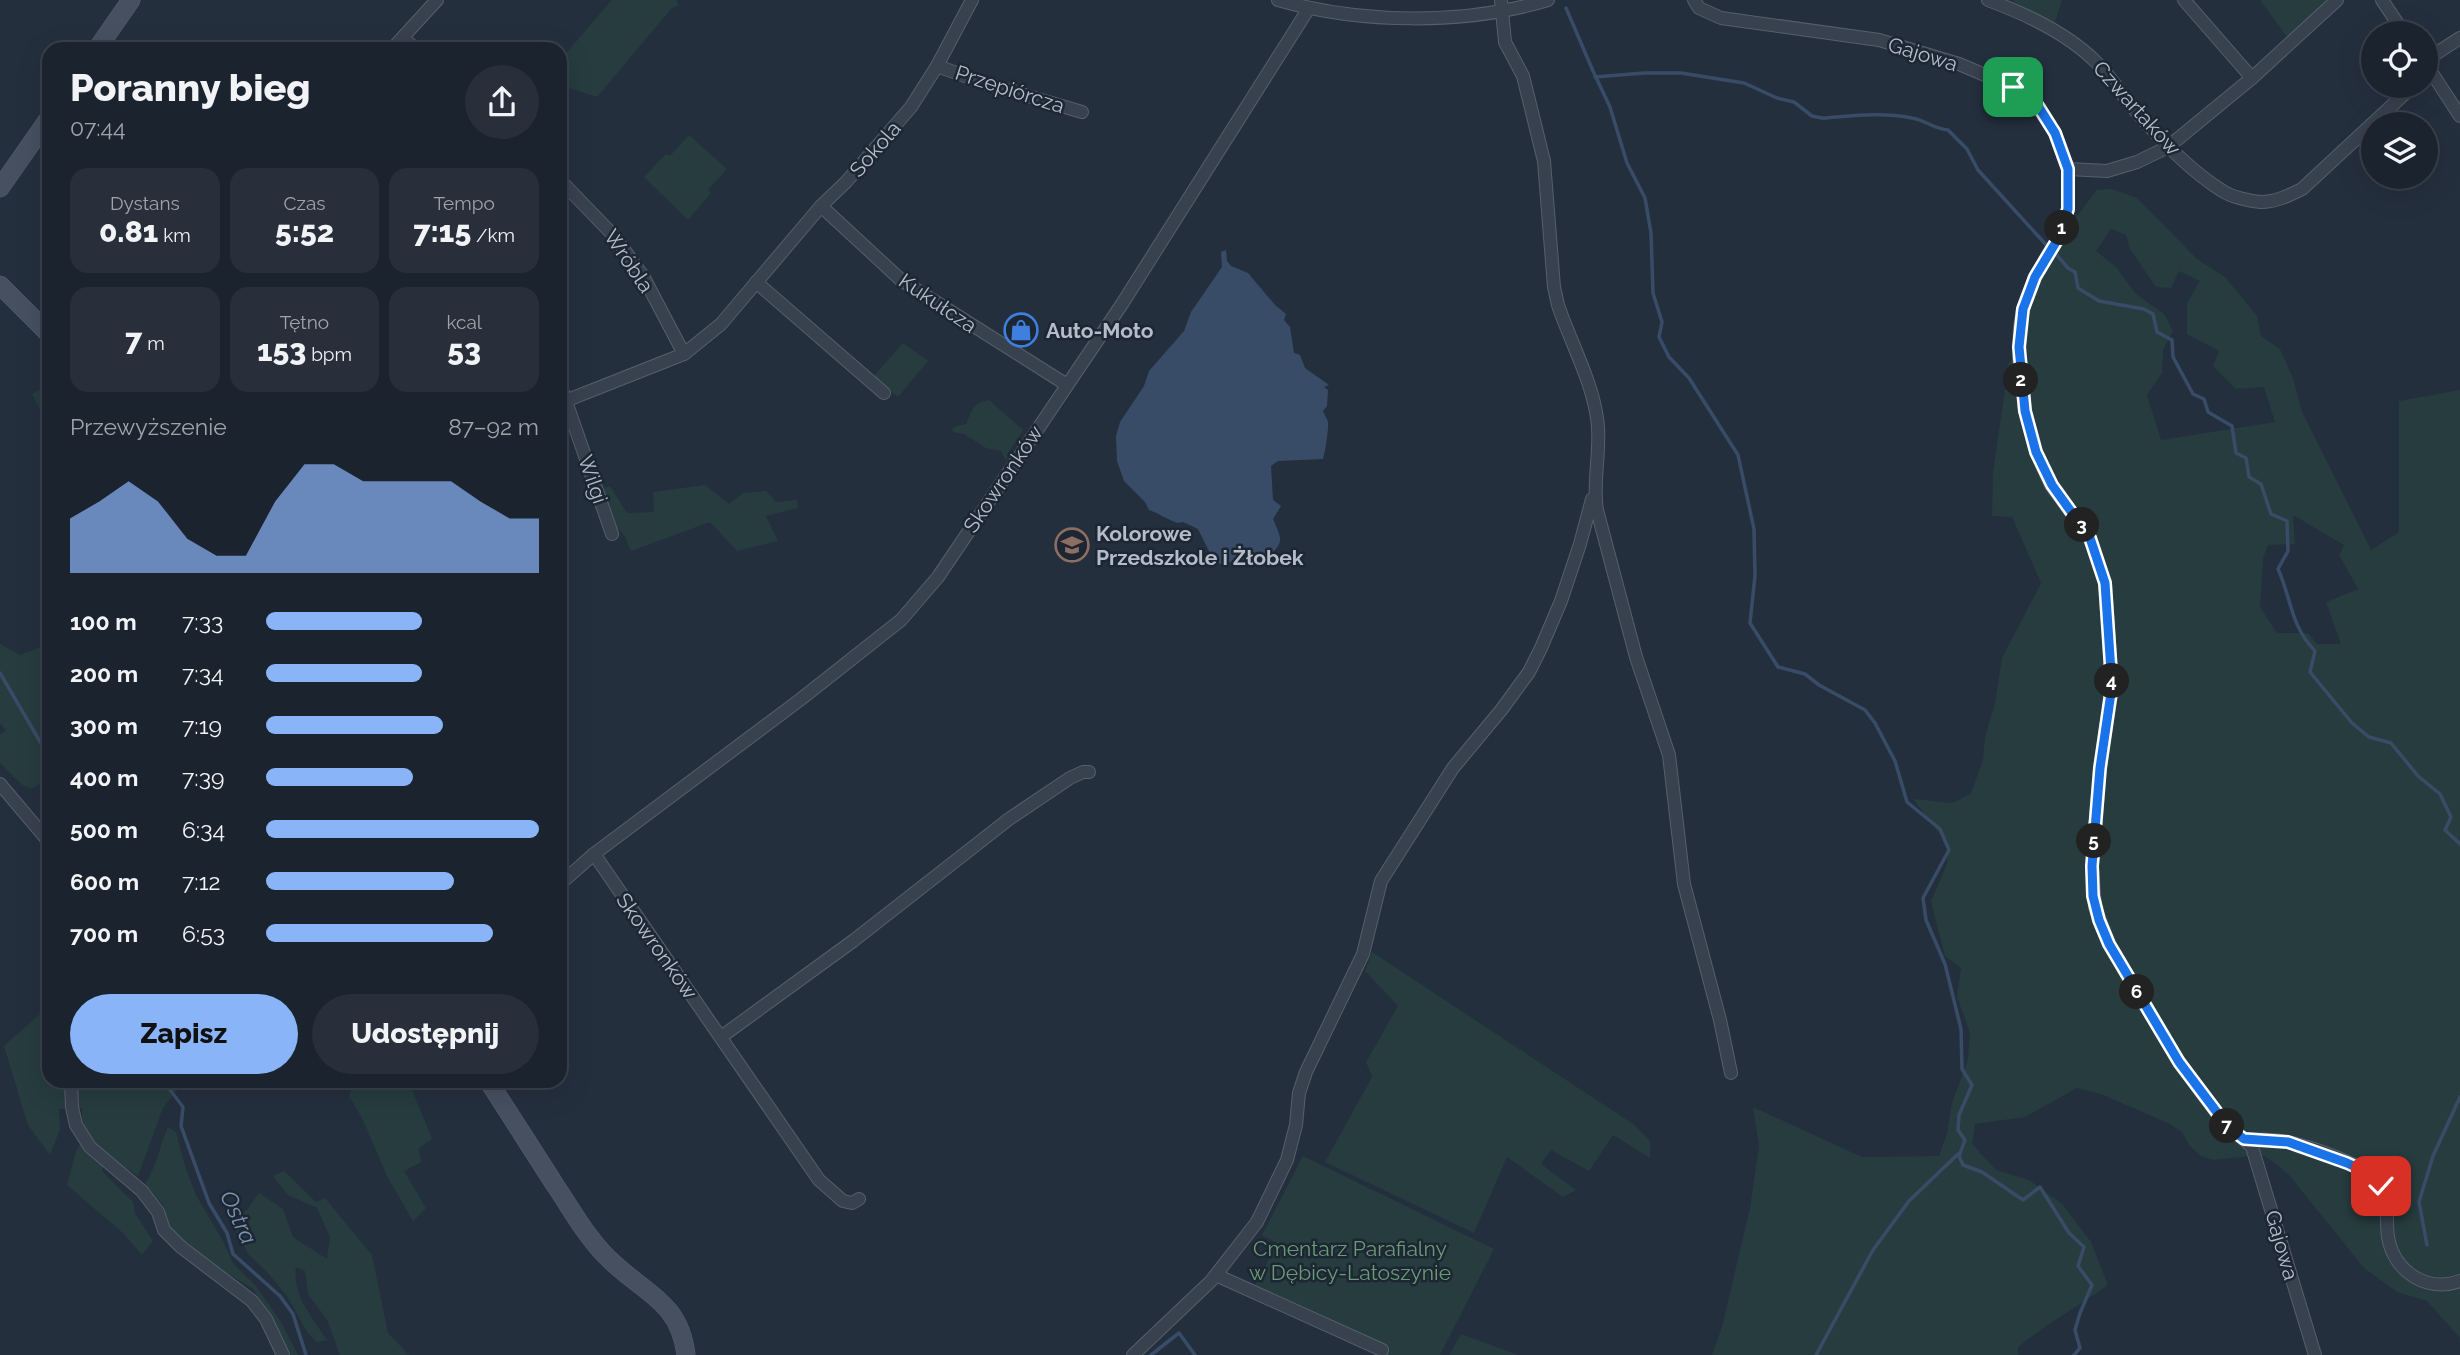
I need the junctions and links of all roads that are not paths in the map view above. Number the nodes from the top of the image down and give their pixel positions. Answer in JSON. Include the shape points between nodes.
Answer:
{"nodes":[{"id":1,"x":131,"y":0,"type":"edge"},
{"id":2,"x":437,"y":0,"type":"edge"},
{"id":3,"x":972,"y":0,"type":"edge"},
{"id":4,"x":1278,"y":0,"type":"edge"},
{"id":5,"x":1548,"y":0,"type":"edge"},
{"id":6,"x":1693,"y":0,"type":"edge"},
{"id":7,"x":2184,"y":0,"type":"edge"},
{"id":8,"x":2337,"y":0,"type":"edge"},
{"id":9,"x":2382,"y":0,"type":"edge"},
{"id":10,"x":1997,"y":2,"type":"edge"},
{"id":11,"x":1500,"y":5,"type":"edge"},
{"id":12,"x":1308,"y":8,"type":"junction"},
{"id":13,"x":2396,"y":21,"type":"edge"},
{"id":14,"x":403,"y":38,"type":"junction"},
{"id":15,"x":2460,"y":38,"type":"edge"},
{"id":16,"x":102,"y":42,"type":"edge"},
{"id":17,"x":399,"y":42,"type":"edge"},
{"id":18,"x":408,"y":42,"type":"edge"},
{"id":19,"x":2438,"y":57,"type":"edge"},
{"id":20,"x":937,"y":66,"type":"junction"},
{"id":21,"x":2252,"y":78,"type":"junction"},
{"id":22,"x":2438,"y":83,"type":"edge"},
{"id":23,"x":2400,"y":98,"type":"edge"},
{"id":24,"x":1083,"y":112,"type":"dead end"},
{"id":25,"x":2460,"y":116,"type":"edge"},
{"id":26,"x":42,"y":128,"type":"edge"},
{"id":27,"x":2168,"y":147,"type":"junction"},
{"id":28,"x":2068,"y":169,"type":"junction"},
{"id":29,"x":567,"y":187,"type":"edge"},
{"id":30,"x":0,"y":188,"type":"edge"},
{"id":31,"x":821,"y":206,"type":"junction"},
{"id":32,"x":756,"y":282,"type":"junction"},
{"id":33,"x":0,"y":285,"type":"edge"},
{"id":34,"x":42,"y":327,"type":"edge"},
{"id":35,"x":684,"y":354,"type":"junction"},
{"id":36,"x":1066,"y":385,"type":"junction"},
{"id":37,"x":884,"y":393,"type":"dead end"},
{"id":38,"x":567,"y":400,"type":"edge"},
{"id":39,"x":567,"y":413,"type":"edge"},
{"id":40,"x":1594,"y":492,"type":"junction"},
{"id":41,"x":612,"y":534,"type":"dead end"},
{"id":42,"x":1089,"y":772,"type":"dead end"},
{"id":43,"x":0,"y":784,"type":"edge"},
{"id":44,"x":42,"y":834,"type":"edge"},
{"id":45,"x":594,"y":854,"type":"junction"},
{"id":46,"x":567,"y":878,"type":"edge"},
{"id":47,"x":721,"y":1037,"type":"junction"},
{"id":48,"x":1731,"y":1073,"type":"dead end"},
{"id":49,"x":72,"y":1088,"type":"edge"},
{"id":50,"x":493,"y":1088,"type":"edge"},
{"id":51,"x":2244,"y":1139,"type":"junction"},
{"id":52,"x":859,"y":1199,"type":"dead end"},
{"id":53,"x":1216,"y":1275,"type":"junction"},
{"id":54,"x":2460,"y":1281,"type":"edge"},
{"id":55,"x":1382,"y":1350,"type":"dead end"},
{"id":56,"x":284,"y":1355,"type":"edge"},
{"id":57,"x":686,"y":1355,"type":"edge"},
{"id":58,"x":1133,"y":1355,"type":"edge"},
{"id":59,"x":2315,"y":1355,"type":"edge"}],
"edges":[{"from":1,"to":16,"type":"street"},
{"from":2,"to":14,"type":"street"},
{"from":3,"to":20,"type":"street","name":"Sokola"},
{"from":4,"to":12,"type":"street"},
{"from":5,"to":11,"type":"street"},
{"from":6,"to":28,"type":"street","name":"Gajowa","via":[[1721,18],[1879,40],[1959,64],[2013,87],[2038,106],[2055,133]]},
{"from":7,"to":21,"type":"street"},
{"from":8,"to":21,"type":"street"},
{"from":9,"to":13,"type":"street"},
{"from":10,"to":27,"type":"street","name":"Czwartaków","via":[[2086,53]]},
{"from":11,"to":12,"type":"street","via":[[1406,18]]},
{"from":11,"to":40,"type":"street","via":[[1505,42],[1523,76],[1542,151],[1558,304],[1593,396],[1599,435]]},
{"from":12,"to":36,"type":"street","name":"Skowronków"},
{"from":14,"to":17,"type":"street"},
{"from":14,"to":18,"type":"street"},
{"from":15,"to":19,"type":"street"},
{"from":20,"to":24,"type":"street","name":"Przepiórcza"},
{"from":20,"to":31,"type":"street","name":"Sokola","via":[[911,107]]},
{"from":21,"to":27,"type":"street"},
{"from":22,"to":25,"type":"street"},
{"from":23,"to":27,"type":"street","name":"Czwartaków","via":[[2302,190],[2284,198],[2263,202],[2222,191]]},
{"from":26,"to":30,"type":"street"},
{"from":27,"to":28,"type":"street","via":[[2107,171]]},
{"from":28,"to":51,"type":"street","name":"Gajowa","via":[[2068,209],[2023,309],[2019,357],[2025,411],[2036,452],[2052,485],[2090,538],[2105,583],[2112,686],[2092,866],[2095,907],[2109,944],[2179,1062],[2219,1116]]},
{"from":29,"to":35,"type":"street","name":"Wróbla","via":[[615,237],[643,276]]},
{"from":31,"to":32,"type":"street","name":"Sokola"},
{"from":31,"to":36,"type":"street","name":"Kukułcza","via":[[901,280]]},
{"from":32,"to":35,"type":"street","name":"Sokola","via":[[721,324]]},
{"from":32,"to":37,"type":"street"},
{"from":33,"to":34,"type":"street"},
{"from":35,"to":38,"type":"street","name":"Sokola"},
{"from":36,"to":45,"type":"street","name":"Skowronków","via":[[938,577],[901,620]]},
{"from":39,"to":41,"type":"street","name":"Wilgi"},
{"from":40,"to":48,"type":"street","via":[[1636,657],[1669,755],[1684,884]]},
{"from":40,"to":53,"type":"street","via":[[1561,601],[1529,671],[1453,768],[1381,881],[1363,954],[1298,1093],[1287,1160],[1257,1222]]},
{"from":42,"to":47,"type":"street","via":[[1070,778],[1009,818]]},
{"from":43,"to":44,"type":"street"},
{"from":45,"to":46,"type":"street","name":"Skowronków"},
{"from":45,"to":47,"type":"street","name":"Skowronków"},
{"from":47,"to":52,"type":"street","name":"Skowronków","via":[[819,1180],[843,1201]]},
{"from":49,"to":56,"type":"street","via":[[74,1116],[90,1147],[142,1191],[158,1212],[164,1230],[181,1247],[252,1301]]},
{"from":50,"to":57,"type":"street","via":[[589,1236],[673,1314]]},
{"from":51,"to":54,"type":"street","via":[[2288,1142],[2371,1174],[2385,1195],[2388,1238],[2398,1261],[2416,1280],[2427,1284]]},
{"from":51,"to":59,"type":"street","name":"Gajowa","via":[[2252,1147],[2263,1179]]},
{"from":53,"to":55,"type":"street"},
{"from":53,"to":58,"type":"street"}]}
